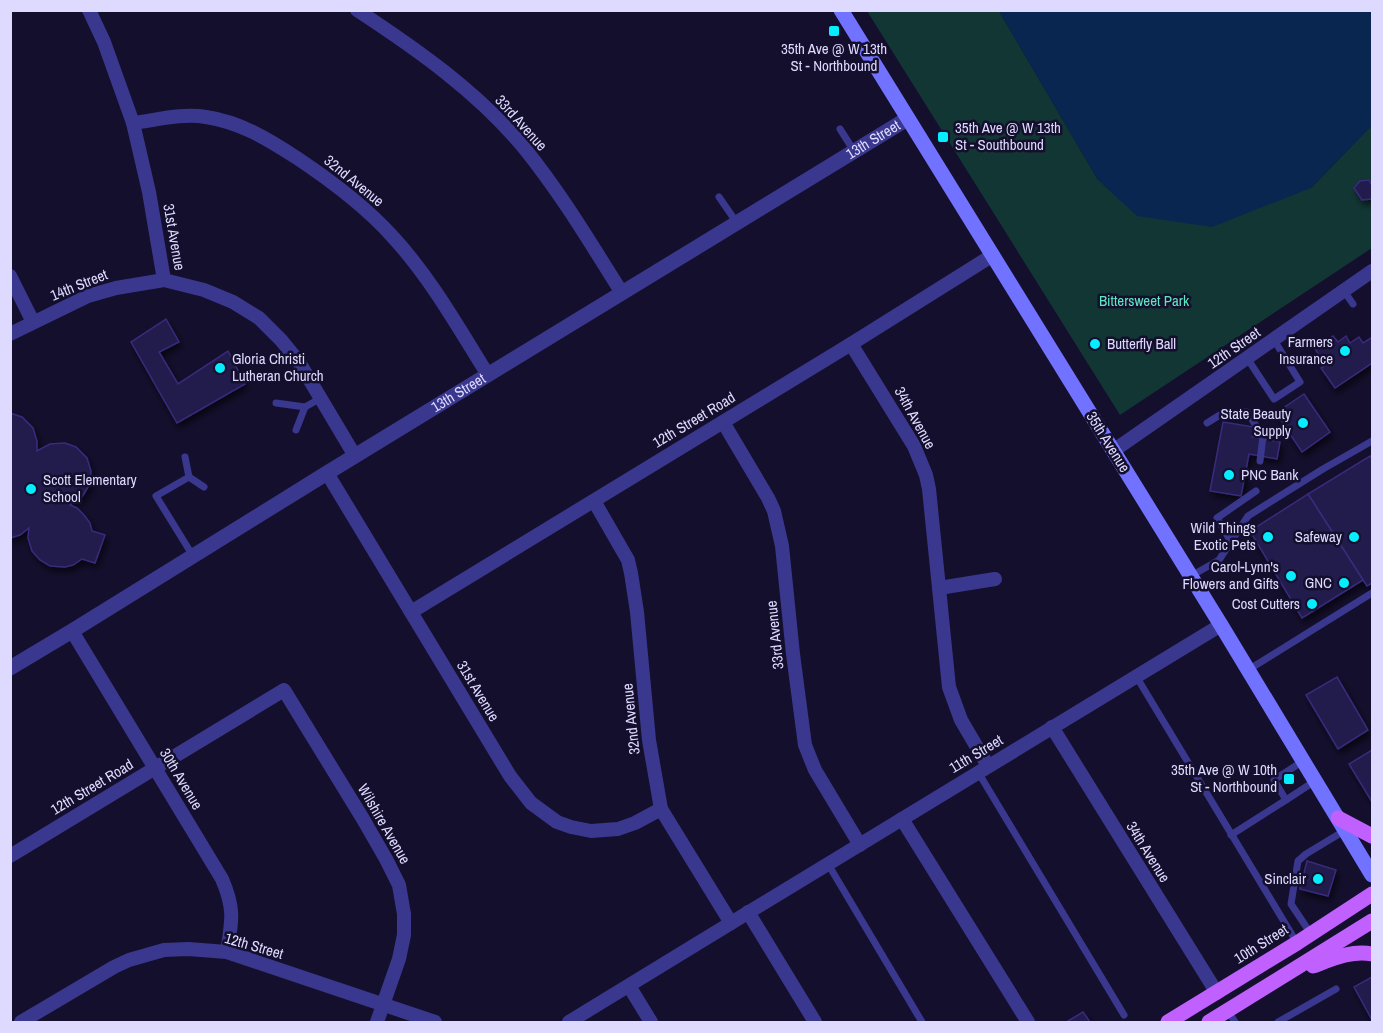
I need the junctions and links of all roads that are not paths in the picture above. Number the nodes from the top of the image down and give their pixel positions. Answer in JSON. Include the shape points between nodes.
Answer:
{"nodes":[{"id":1,"x":89,"y":10,"type":"edge"},
{"id":2,"x":357,"y":10,"type":"edge"},
{"id":3,"x":841,"y":10,"type":"edge"},
{"id":4,"x":907,"y":119,"type":"junction"},
{"id":5,"x":133,"y":123,"type":"junction"},
{"id":6,"x":840,"y":129,"type":"dead end"},
{"id":7,"x":854,"y":151,"type":"junction"},
{"id":8,"x":719,"y":197,"type":"dead end"},
{"id":9,"x":737,"y":223,"type":"junction"},
{"id":10,"x":993,"y":255,"type":"junction"},
{"id":11,"x":10,"y":276,"type":"edge"},
{"id":12,"x":1370,"y":276,"type":"edge"},
{"id":13,"x":164,"y":280,"type":"junction"},
{"id":14,"x":1344,"y":291,"type":"junction"},
{"id":15,"x":622,"y":293,"type":"junction"},
{"id":16,"x":1353,"y":304,"type":"dead end"},
{"id":17,"x":33,"y":322,"type":"junction"},
{"id":18,"x":10,"y":334,"type":"edge"},
{"id":19,"x":1274,"y":340,"type":"junction"},
{"id":20,"x":851,"y":344,"type":"junction"},
{"id":21,"x":1247,"y":358,"type":"junction"},
{"id":22,"x":488,"y":375,"type":"junction"},
{"id":23,"x":321,"y":398,"type":"junction"},
{"id":24,"x":276,"y":403,"type":"dead end"},
{"id":25,"x":305,"y":406,"type":"junction"},
{"id":26,"x":723,"y":422,"type":"junction"},
{"id":27,"x":1207,"y":423,"type":"dead end"},
{"id":28,"x":296,"y":430,"type":"dead end"},
{"id":29,"x":1372,"y":441,"type":"edge"},
{"id":30,"x":1113,"y":451,"type":"junction"},
{"id":31,"x":355,"y":456,"type":"junction"},
{"id":32,"x":185,"y":457,"type":"dead end"},
{"id":33,"x":1260,"y":461,"type":"dead end"},
{"id":34,"x":327,"y":473,"type":"junction"},
{"id":35,"x":189,"y":477,"type":"junction"},
{"id":36,"x":204,"y":487,"type":"dead end"},
{"id":37,"x":1256,"y":491,"type":"dead end"},
{"id":38,"x":594,"y":501,"type":"junction"},
{"id":39,"x":1231,"y":542,"type":"junction"},
{"id":40,"x":193,"y":556,"type":"junction"},
{"id":41,"x":1191,"y":576,"type":"junction"},
{"id":42,"x":995,"y":579,"type":"dead end"},
{"id":43,"x":939,"y":588,"type":"junction"},
{"id":44,"x":1372,"y":593,"type":"edge"},
{"id":45,"x":411,"y":612,"type":"junction"},
{"id":46,"x":1221,"y":625,"type":"junction"},
{"id":47,"x":72,"y":631,"type":"junction"},
{"id":48,"x":10,"y":668,"type":"edge"},
{"id":49,"x":1248,"y":670,"type":"junction"},
{"id":50,"x":1136,"y":676,"type":"junction"},
{"id":51,"x":284,"y":690,"type":"joint"},
{"id":52,"x":1052,"y":728,"type":"junction"},
{"id":53,"x":1303,"y":761,"type":"junction"},
{"id":54,"x":155,"y":768,"type":"junction"},
{"id":55,"x":983,"y":769,"type":"junction"},
{"id":56,"x":1316,"y":781,"type":"junction"},
{"id":57,"x":1286,"y":800,"type":"junction"},
{"id":58,"x":661,"y":809,"type":"junction"},
{"id":59,"x":902,"y":819,"type":"junction"},
{"id":60,"x":1342,"y":824,"type":"junction"},
{"id":61,"x":1232,"y":835,"type":"junction"},
{"id":62,"x":1372,"y":836,"type":"edge"},
{"id":63,"x":860,"y":844,"type":"junction"},
{"id":64,"x":10,"y":856,"type":"edge"},
{"id":65,"x":828,"y":864,"type":"junction"},
{"id":66,"x":1372,"y":875,"type":"edge"},
{"id":67,"x":1372,"y":894,"type":"edge"},
{"id":68,"x":748,"y":912,"type":"junction"},
{"id":69,"x":1372,"y":921,"type":"edge"},
{"id":70,"x":731,"y":923,"type":"junction"},
{"id":71,"x":1311,"y":934,"type":"junction"},
{"id":72,"x":1297,"y":943,"type":"junction"},
{"id":73,"x":228,"y":952,"type":"junction"},
{"id":74,"x":1372,"y":954,"type":"edge"},
{"id":75,"x":1282,"y":977,"type":"junction"},
{"id":76,"x":629,"y":986,"type":"junction"},
{"id":77,"x":1336,"y":989,"type":"dead end"},
{"id":78,"x":1217,"y":993,"type":"junction"},
{"id":79,"x":383,"y":1005,"type":"junction"},
{"id":80,"x":1231,"y":1017,"type":"edge"},
{"id":81,"x":1123,"y":1018,"type":"edge"},
{"id":82,"x":21,"y":1023,"type":"edge"},
{"id":83,"x":378,"y":1023,"type":"edge"},
{"id":84,"x":435,"y":1023,"type":"edge"},
{"id":85,"x":569,"y":1023,"type":"edge"},
{"id":86,"x":651,"y":1023,"type":"edge"},
{"id":87,"x":815,"y":1023,"type":"edge"},
{"id":88,"x":922,"y":1023,"type":"edge"},
{"id":89,"x":1028,"y":1023,"type":"edge"},
{"id":90,"x":1168,"y":1023,"type":"edge"},
{"id":91,"x":1209,"y":1023,"type":"edge"},
{"id":92,"x":1278,"y":1023,"type":"edge"}],
"edges":[{"from":1,"to":5,"type":"street","name":"31st Avenue"},
{"from":2,"to":15,"type":"street","name":"33rd Avenue","via":[[432,61],[483,105],[524,148],[565,202]]},
{"from":3,"to":4,"type":"main road","name":"35th Avenue"},
{"from":4,"to":7,"type":"street","name":"13th Street"},
{"from":4,"to":10,"type":"main road","name":"35th Avenue"},
{"from":5,"to":13,"type":"street","name":"31st Avenue"},
{"from":5,"to":22,"type":"street","name":"32nd Avenue","via":[[193,116],[234,123],[309,165],[360,205],[417,265]]},
{"from":6,"to":7,"type":"lane"},
{"from":7,"to":9,"type":"street","name":"13th Street"},
{"from":8,"to":9,"type":"lane"},
{"from":9,"to":15,"type":"street","name":"13th Street"},
{"from":10,"to":20,"type":"street","name":"12th Street Road"},
{"from":10,"to":30,"type":"main road","name":"35th Avenue"},
{"from":11,"to":17,"type":"street"},
{"from":12,"to":14,"type":"street","name":"12th Street"},
{"from":13,"to":17,"type":"street","name":"14th Street","via":[[88,296]]},
{"from":13,"to":23,"type":"street","name":"31st Avenue","via":[[204,290],[259,318],[281,340]]},
{"from":14,"to":16,"type":"lane"},
{"from":14,"to":19,"type":"street","name":"12th Street"},
{"from":15,"to":22,"type":"street","name":"13th Street"},
{"from":17,"to":18,"type":"street","name":"14th Street"},
{"from":19,"to":21,"type":"street","name":"12th Street"},
{"from":19,"to":21,"type":"lane","via":[[1300,382],[1274,399]]},
{"from":20,"to":26,"type":"street","name":"12th Street Road"},
{"from":20,"to":43,"type":"street","name":"34th Avenue","via":[[914,446],[926,475]]},
{"from":21,"to":30,"type":"street","name":"12th Street"},
{"from":22,"to":31,"type":"street","name":"13th Street"},
{"from":23,"to":25,"type":"lane"},
{"from":23,"to":31,"type":"street","name":"31st Avenue"},
{"from":24,"to":25,"type":"lane"},
{"from":25,"to":28,"type":"lane"},
{"from":26,"to":38,"type":"street","name":"12th Street Road"},
{"from":26,"to":63,"type":"street","name":"33rd Avenue","via":[[774,511],[782,546],[805,745],[815,770]]},
{"from":27,"to":33,"type":"lane","via":[[1223,414],[1247,412],[1263,436]]},
{"from":29,"to":39,"type":"lane","via":[[1248,516]]},
{"from":30,"to":41,"type":"main road","name":"35th Avenue"},
{"from":31,"to":34,"type":"street","name":"13th Street"},
{"from":32,"to":35,"type":"lane"},
{"from":34,"to":40,"type":"street","name":"13th Street"},
{"from":34,"to":45,"type":"street","name":"31st Avenue"},
{"from":35,"to":36,"type":"lane"},
{"from":35,"to":40,"type":"lane","via":[[156,496]]},
{"from":37,"to":39,"type":"lane","via":[[1217,518]]},
{"from":38,"to":45,"type":"street","name":"12th Street Road"},
{"from":38,"to":58,"type":"street","name":"32nd Avenue","via":[[630,567],[649,740]]},
{"from":39,"to":41,"type":"lane","via":[[1219,560]]},
{"from":40,"to":47,"type":"street","name":"13th Street"},
{"from":41,"to":46,"type":"main road","name":"35th Avenue"},
{"from":42,"to":43,"type":"street"},
{"from":43,"to":55,"type":"street","name":"34th Avenue","via":[[949,687]]},
{"from":44,"to":49,"type":"lane"},
{"from":45,"to":58,"type":"street","name":"31st Avenue","via":[[510,776],[531,803],[557,822],[591,831],[618,829]]},
{"from":46,"to":49,"type":"main road","name":"35th Avenue"},
{"from":46,"to":50,"type":"street","name":"11th Street"},
{"from":47,"to":48,"type":"street","name":"13th Street"},
{"from":47,"to":54,"type":"street","name":"30th Avenue"},
{"from":49,"to":53,"type":"main road","name":"35th Avenue"},
{"from":50,"to":52,"type":"street","name":"11th Street"},
{"from":50,"to":61,"type":"lane"},
{"from":51,"to":54,"type":"street","name":"12th Street Road"},
{"from":51,"to":79,"type":"street","name":"Wilshire Avenue","via":[[399,885],[404,935]]},
{"from":52,"to":55,"type":"street","name":"11th Street"},
{"from":52,"to":78,"type":"street","name":"34th Avenue"},
{"from":53,"to":56,"type":"main road","name":"35th Avenue"},
{"from":53,"to":57,"type":"lane","via":[[1274,780]]},
{"from":54,"to":64,"type":"street","name":"12th Street Road"},
{"from":54,"to":73,"type":"street","name":"30th Avenue","via":[[228,893],[232,923]]},
{"from":55,"to":59,"type":"street","name":"11th Street"},
{"from":55,"to":81,"type":"lane"},
{"from":56,"to":57,"type":"lane"},
{"from":56,"to":60,"type":"main road","name":"35th Avenue"},
{"from":57,"to":61,"type":"lane"},
{"from":58,"to":70,"type":"street","name":"32nd Avenue"},
{"from":59,"to":63,"type":"street","name":"11th Street"},
{"from":59,"to":89,"type":"street"},
{"from":60,"to":62,"type":"main road"},
{"from":60,"to":66,"type":"main road","name":"35th Avenue"},
{"from":60,"to":71,"type":"lane","via":[[1298,861],[1291,904]]},
{"from":61,"to":72,"type":"lane"},
{"from":63,"to":65,"type":"street","name":"11th Street"},
{"from":65,"to":68,"type":"street","name":"11th Street"},
{"from":65,"to":88,"type":"lane"},
{"from":67,"to":71,"type":"main road","name":"10th Street"},
{"from":68,"to":70,"type":"street","name":"11th Street"},
{"from":68,"to":87,"type":"street"},
{"from":69,"to":75,"type":"main road"},
{"from":70,"to":76,"type":"street"},
{"from":71,"to":72,"type":"main road","name":"10th Street"},
{"from":72,"to":78,"type":"main road","name":"10th Street"},
{"from":73,"to":79,"type":"street","name":"12th Street"},
{"from":73,"to":82,"type":"street","name":"12th Street","via":[[188,949],[148,953],[114,967]]},
{"from":74,"to":75,"type":"main road","via":[[1342,955]]},
{"from":75,"to":80,"type":"main road"},
{"from":76,"to":85,"type":"street"},
{"from":76,"to":86,"type":"street"},
{"from":77,"to":92,"type":"lane"},
{"from":78,"to":90,"type":"main road","name":"10th Street"},
{"from":79,"to":83,"type":"street","name":"Wilshire Avenue"},
{"from":79,"to":84,"type":"street","name":"12th Street"},
{"from":80,"to":91,"type":"main road"}]}
